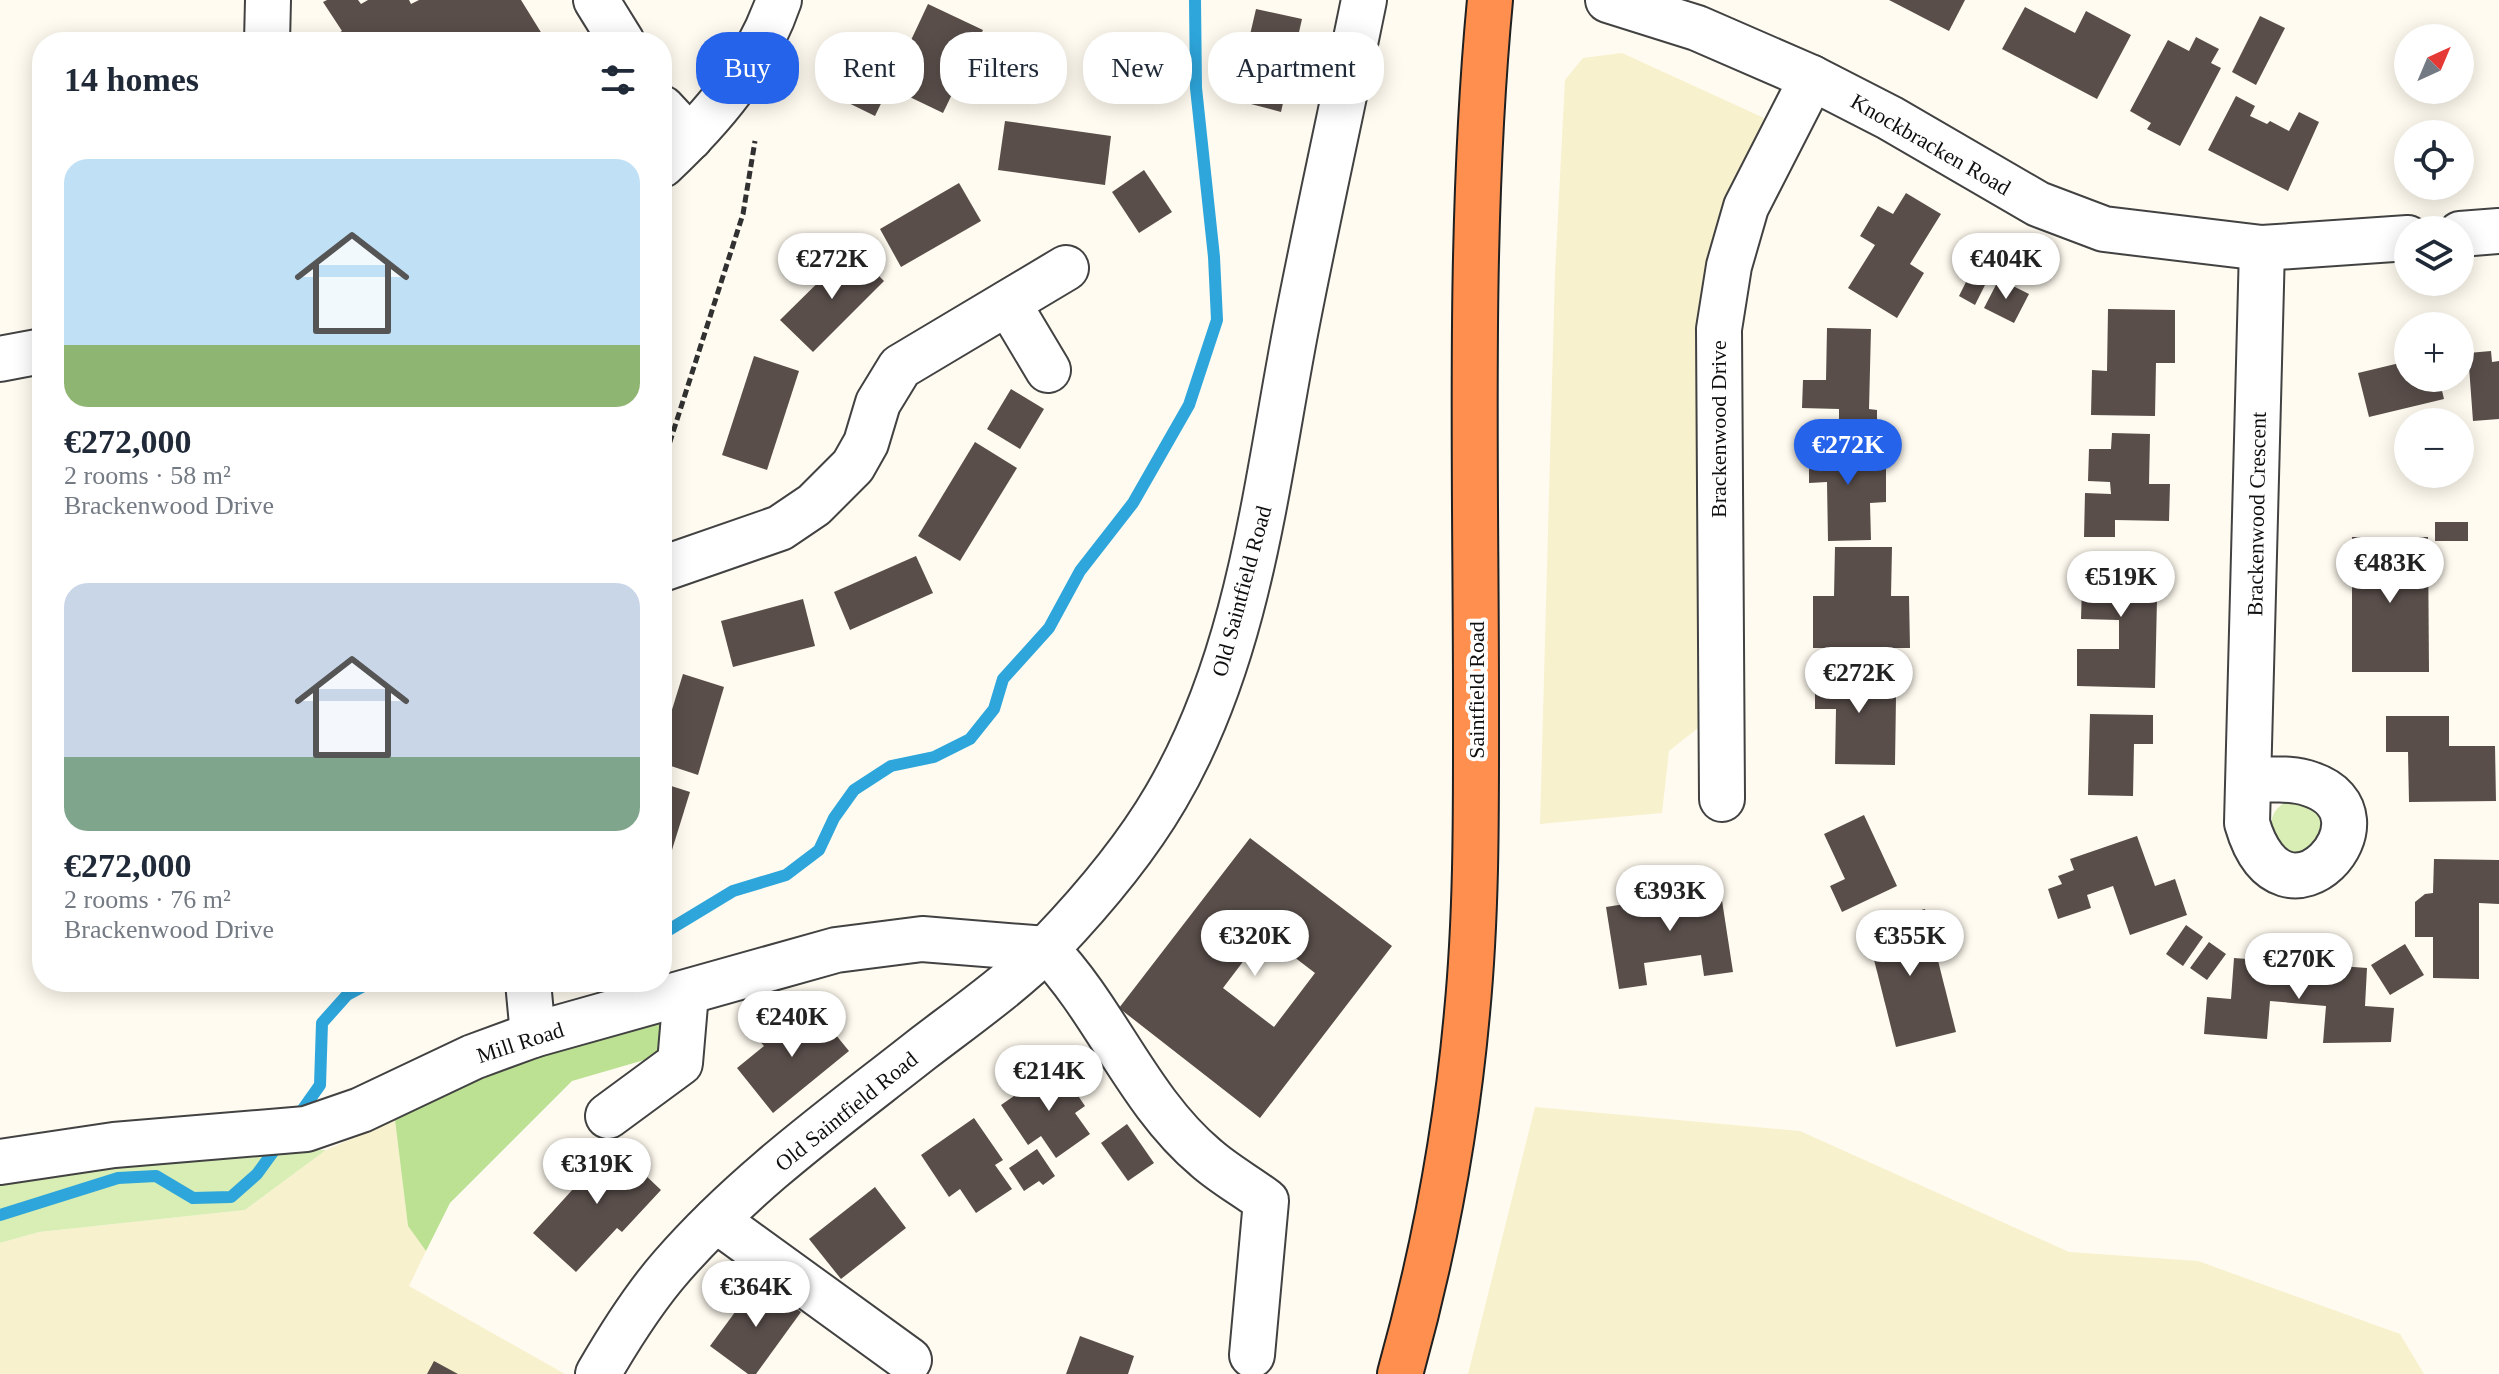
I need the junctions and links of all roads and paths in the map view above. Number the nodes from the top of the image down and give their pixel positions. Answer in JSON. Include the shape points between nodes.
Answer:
{"nodes":[{"id":1,"x":268,"y":0,"type":"edge"},
{"id":2,"x":596,"y":0,"type":"edge"},
{"id":3,"x":779,"y":0,"type":"edge"},
{"id":4,"x":1364,"y":0,"type":"edge"},
{"id":5,"x":1490,"y":0,"type":"edge"},
{"id":6,"x":1608,"y":0,"type":"edge"},
{"id":7,"x":267,"y":32,"type":"edge"},
{"id":8,"x":616,"y":32,"type":"edge"},
{"id":9,"x":1812,"y":78,"type":"junction"},
{"id":10,"x":672,"y":136,"type":"edge"},
{"id":11,"x":755,"y":141,"type":"dead end"},
{"id":12,"x":2499,"y":231,"type":"edge"},
{"id":13,"x":2474,"y":233,"type":"edge"},
{"id":14,"x":2394,"y":239,"type":"edge"},
{"id":15,"x":2262,"y":248,"type":"junction"},
{"id":16,"x":1066,"y":268,"type":"dead end"},
{"id":17,"x":1008,"y":303,"type":"junction"},
{"id":18,"x":32,"y":353,"type":"edge"},
{"id":19,"x":0,"y":359,"type":"edge"},
{"id":20,"x":1048,"y":370,"type":"dead end"},
{"id":21,"x":672,"y":435,"type":"edge"},
{"id":22,"x":672,"y":566,"type":"edge"},
{"id":23,"x":2249,"y":779,"type":"dead end"},
{"id":24,"x":1722,"y":799,"type":"dead end"},
{"id":25,"x":1046,"y":949,"type":"junction"},
{"id":26,"x":529,"y":992,"type":"edge"},
{"id":27,"x":686,"y":993,"type":"junction"},
{"id":28,"x":533,"y":1035,"type":"junction"},
{"id":29,"x":608,"y":1116,"type":"dead end"},
{"id":30,"x":0,"y":1162,"type":"edge"},
{"id":31,"x":716,"y":1220,"type":"junction"},
{"id":32,"x":1252,"y":1355,"type":"dead end"},
{"id":33,"x":909,"y":1360,"type":"dead end"},
{"id":34,"x":598,"y":1374,"type":"edge"},
{"id":35,"x":1400,"y":1374,"type":"edge"}],
"edges":[{"from":1,"to":7,"type":"street"},
{"from":2,"to":8,"type":"street"},
{"from":3,"to":10,"type":"street","via":[[744,74],[717,111]]},
{"from":4,"to":25,"type":"street","name":"Old Saintfield Road","via":[[1237,625],[1203,720],[1167,796],[1112,878]]},
{"from":5,"to":35,"type":"highway","name":"Saintfield Road","via":[[1476,246],[1476,851],[1467,1013],[1446,1176]]},
{"from":6,"to":9,"type":"street","name":"Knockbracken Road","via":[[1697,28]]},
{"from":9,"to":15,"type":"street","name":"Knockbracken Road","via":[[2051,209],[2104,229]]},
{"from":9,"to":24,"type":"street","name":"Brackenwood Drive","via":[[1746,207],[1719,329]]},
{"from":11,"to":21,"type":"path","via":[[743,214]]},
{"from":12,"to":13,"type":"street"},
{"from":14,"to":15,"type":"street","name":"Knockbracken Road"},
{"from":15,"to":23,"type":"street","name":"Brackenwood Crescent"},
{"from":16,"to":17,"type":"street"},
{"from":17,"to":20,"type":"street"},
{"from":17,"to":22,"type":"street","via":[[900,367],[878,403],[853,466],[814,505],[780,528]]},
{"from":18,"to":19,"type":"street"},
{"from":25,"to":27,"type":"street","name":"Mill Road","via":[[922,939],[836,950]]},
{"from":25,"to":31,"type":"street","name":"Old Saintfield Road"},
{"from":25,"to":32,"type":"street","via":[[1075,979],[1167,1116],[1205,1158],[1266,1201]]},
{"from":26,"to":28,"type":"street"},
{"from":27,"to":28,"type":"street","name":"Mill Road"},
{"from":27,"to":29,"type":"street","via":[[680,1063]]},
{"from":28,"to":30,"type":"street","name":"Mill Road","via":[[306,1129],[114,1145]]},
{"from":31,"to":33,"type":"street"},
{"from":31,"to":34,"type":"street","name":"Old Saintfield Road","via":[[671,1266]]}]}
